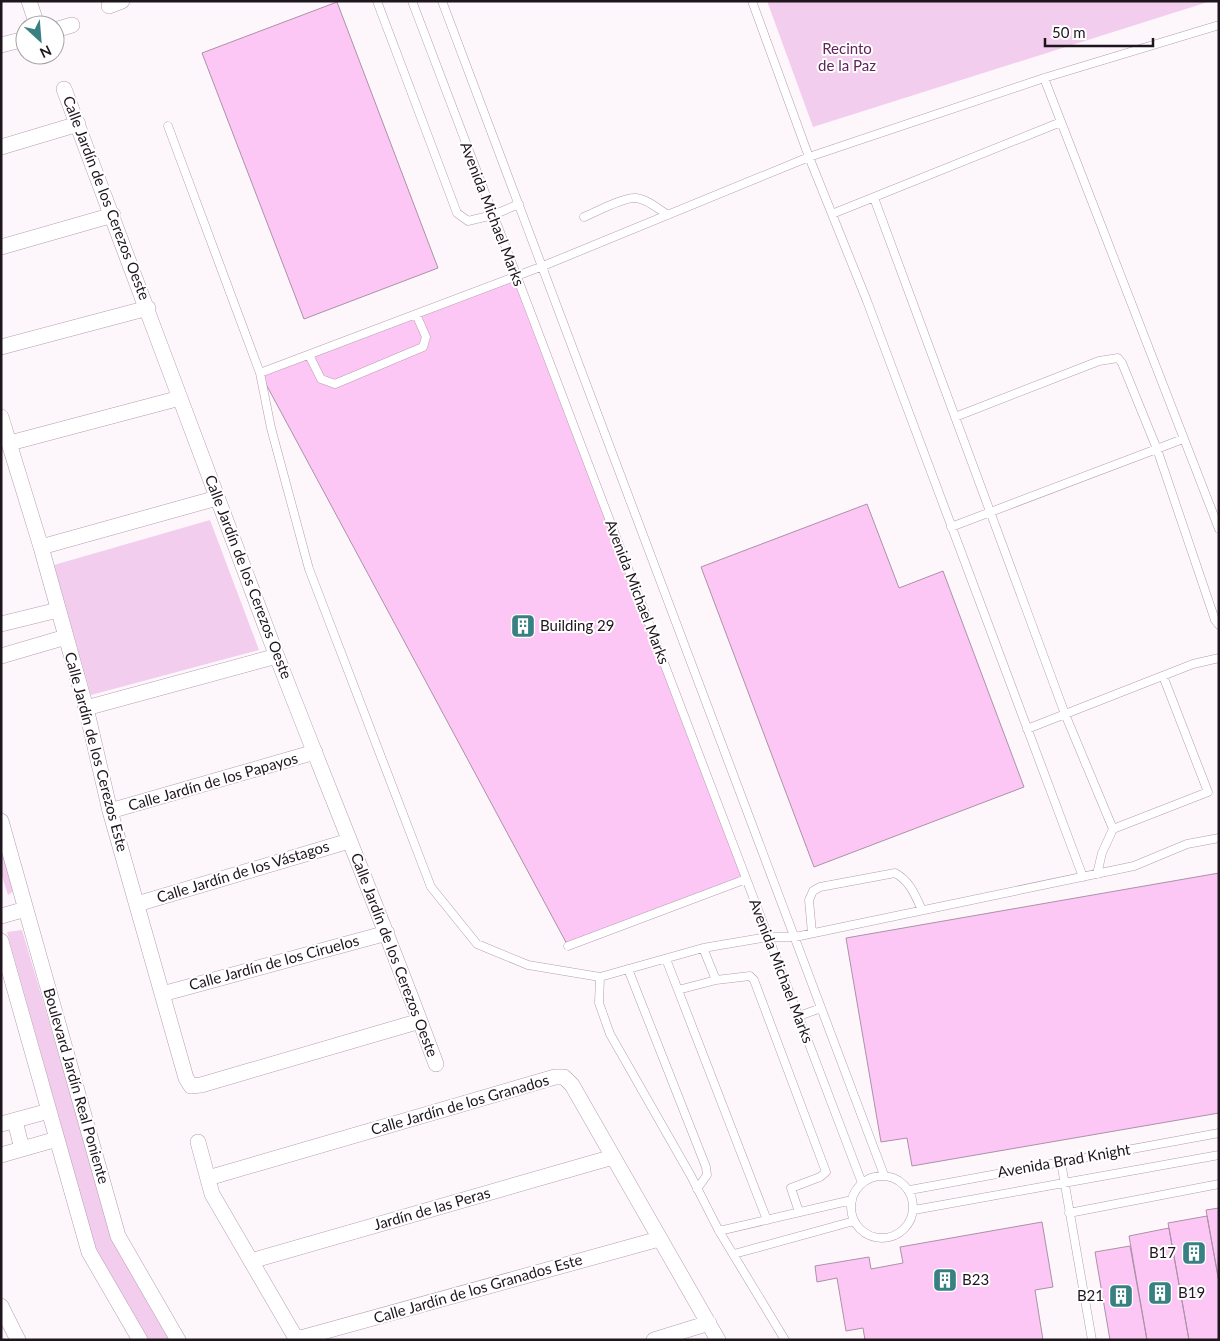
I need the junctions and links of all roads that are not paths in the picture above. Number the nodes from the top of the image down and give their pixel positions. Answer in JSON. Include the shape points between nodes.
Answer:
{"nodes":[{"id":1,"x":29,"y":1,"type":"edge"},
{"id":2,"x":377,"y":1,"type":"edge"},
{"id":3,"x":412,"y":1,"type":"edge"},
{"id":4,"x":442,"y":1,"type":"edge"},
{"id":5,"x":752,"y":1,"type":"edge"},
{"id":6,"x":34,"y":15,"type":"edge"},
{"id":7,"x":1219,"y":24,"type":"edge"},
{"id":8,"x":72,"y":25,"type":"dead end"},
{"id":9,"x":65,"y":27,"type":"edge"},
{"id":10,"x":15,"y":42,"type":"edge"},
{"id":11,"x":1,"y":46,"type":"edge"},
{"id":12,"x":1044,"y":78,"type":"junction"},
{"id":13,"x":64,"y":89,"type":"dead end"},
{"id":14,"x":1060,"y":122,"type":"junction"},
{"id":15,"x":78,"y":124,"type":"junction"},
{"id":16,"x":168,"y":126,"type":"dead end"},
{"id":17,"x":1,"y":147,"type":"edge"},
{"id":18,"x":809,"y":157,"type":"junction"},
{"id":19,"x":874,"y":198,"type":"junction"},
{"id":20,"x":519,"y":204,"type":"junction"},
{"id":21,"x":832,"y":214,"type":"junction"},
{"id":22,"x":113,"y":215,"type":"junction"},
{"id":23,"x":668,"y":215,"type":"junction"},
{"id":24,"x":493,"y":216,"type":"junction"},
{"id":25,"x":584,"y":217,"type":"dead end"},
{"id":26,"x":1,"y":246,"type":"edge"},
{"id":27,"x":543,"y":266,"type":"junction"},
{"id":28,"x":516,"y":276,"type":"junction"},
{"id":29,"x":148,"y":308,"type":"junction"},
{"id":30,"x":416,"y":314,"type":"junction"},
{"id":31,"x":1,"y":347,"type":"edge"},
{"id":32,"x":309,"y":355,"type":"junction"},
{"id":33,"x":260,"y":373,"type":"junction"},
{"id":34,"x":180,"y":398,"type":"junction"},
{"id":35,"x":1,"y":417,"type":"edge"},
{"id":36,"x":955,"y":417,"type":"junction"},
{"id":37,"x":1183,"y":439,"type":"junction"},
{"id":38,"x":10,"y":443,"type":"junction"},
{"id":39,"x":1157,"y":449,"type":"junction"},
{"id":40,"x":217,"y":498,"type":"junction"},
{"id":41,"x":990,"y":512,"type":"junction"},
{"id":42,"x":951,"y":526,"type":"junction"},
{"id":43,"x":1219,"y":530,"type":"edge"},
{"id":44,"x":41,"y":547,"type":"junction"},
{"id":45,"x":58,"y":610,"type":"junction"},
{"id":46,"x":1,"y":624,"type":"edge"},
{"id":47,"x":1219,"y":625,"type":"edge"},
{"id":48,"x":66,"y":636,"type":"junction"},
{"id":49,"x":1,"y":656,"type":"edge"},
{"id":50,"x":277,"y":656,"type":"junction"},
{"id":51,"x":1219,"y":658,"type":"edge"},
{"id":52,"x":1163,"y":676,"type":"junction"},
{"id":53,"x":86,"y":708,"type":"junction"},
{"id":54,"x":1065,"y":714,"type":"junction"},
{"id":55,"x":1027,"y":729,"type":"junction"},
{"id":56,"x":315,"y":752,"type":"junction"},
{"id":57,"x":110,"y":811,"type":"junction"},
{"id":58,"x":1,"y":821,"type":"edge"},
{"id":59,"x":1113,"y":829,"type":"junction"},
{"id":60,"x":1219,"y":838,"type":"edge"},
{"id":61,"x":349,"y":841,"type":"junction"},
{"id":62,"x":1097,"y":874,"type":"junction"},
{"id":63,"x":1083,"y":877,"type":"junction"},
{"id":64,"x":746,"y":879,"type":"junction"},
{"id":65,"x":137,"y":904,"type":"junction"},
{"id":66,"x":26,"y":909,"type":"junction"},
{"id":67,"x":922,"y":910,"type":"junction"},
{"id":68,"x":1,"y":916,"type":"edge"},
{"id":69,"x":387,"y":932,"type":"junction"},
{"id":70,"x":812,"y":934,"type":"junction"},
{"id":71,"x":768,"y":937,"type":"junction"},
{"id":72,"x":795,"y":937,"type":"junction"},
{"id":73,"x":1,"y":940,"type":"edge"},
{"id":74,"x":568,"y":946,"type":"dead end"},
{"id":75,"x":703,"y":948,"type":"junction"},
{"id":76,"x":666,"y":959,"type":"junction"},
{"id":77,"x":628,"y":969,"type":"junction"},
{"id":78,"x":600,"y":978,"type":"junction"},
{"id":79,"x":716,"y":980,"type":"junction"},
{"id":80,"x":678,"y":990,"type":"junction"},
{"id":81,"x":162,"y":994,"type":"junction"},
{"id":82,"x":821,"y":1008,"type":"junction"},
{"id":83,"x":799,"y":1016,"type":"junction"},
{"id":84,"x":420,"y":1021,"type":"junction"},
{"id":85,"x":436,"y":1064,"type":"dead end"},
{"id":86,"x":49,"y":1111,"type":"junction"},
{"id":87,"x":8,"y":1122,"type":"edge"},
{"id":88,"x":1219,"y":1133,"type":"edge"},
{"id":89,"x":57,"y":1140,"type":"junction"},
{"id":90,"x":198,"y":1142,"type":"dead end"},
{"id":91,"x":22,"y":1149,"type":"junction"},
{"id":92,"x":1,"y":1155,"type":"edge"},
{"id":93,"x":1219,"y":1156,"type":"edge"},
{"id":94,"x":613,"y":1157,"type":"junction"},
{"id":95,"x":1061,"y":1162,"type":"junction"},
{"id":96,"x":884,"y":1175,"type":"junction"},
{"id":97,"x":208,"y":1178,"type":"junction"},
{"id":98,"x":862,"y":1183,"type":"junction"},
{"id":99,"x":1064,"y":1183,"type":"junction"},
{"id":100,"x":1219,"y":1184,"type":"edge"},
{"id":101,"x":697,"y":1189,"type":"junction"},
{"id":102,"x":910,"y":1190,"type":"junction"},
{"id":103,"x":852,"y":1200,"type":"junction"},
{"id":104,"x":914,"y":1210,"type":"junction"},
{"id":105,"x":799,"y":1212,"type":"junction"},
{"id":106,"x":1069,"y":1212,"type":"junction"},
{"id":107,"x":767,"y":1220,"type":"junction"},
{"id":108,"x":854,"y":1221,"type":"junction"},
{"id":109,"x":719,"y":1231,"type":"junction"},
{"id":110,"x":659,"y":1238,"type":"junction"},
{"id":111,"x":734,"y":1254,"type":"junction"},
{"id":112,"x":251,"y":1261,"type":"junction"},
{"id":113,"x":1,"y":1306,"type":"edge"},
{"id":114,"x":709,"y":1324,"type":"junction"},
{"id":115,"x":18,"y":1340,"type":"edge"},
{"id":116,"x":140,"y":1340,"type":"edge"},
{"id":117,"x":178,"y":1340,"type":"edge"},
{"id":118,"x":297,"y":1340,"type":"edge"},
{"id":119,"x":654,"y":1340,"type":"edge"},
{"id":120,"x":718,"y":1340,"type":"edge"},
{"id":121,"x":785,"y":1340,"type":"edge"},
{"id":122,"x":1092,"y":1340,"type":"edge"}],
"edges":[{"from":1,"to":6,"type":"street"},
{"from":2,"to":24,"type":"lane","via":[[457,213],[468,221]]},
{"from":3,"to":24,"type":"lane","name":"Avenida Michael Marks"},
{"from":4,"to":20,"type":"lane","name":"Avenida Michael Marks"},
{"from":5,"to":18,"type":"lane"},
{"from":7,"to":12,"type":"lane"},
{"from":8,"to":9,"type":"street"},
{"from":10,"to":11,"type":"street"},
{"from":12,"to":14,"type":"lane"},
{"from":12,"to":18,"type":"lane"},
{"from":13,"to":15,"type":"street","name":"Calle Jardín de los Cerezos Oeste"},
{"from":14,"to":19,"type":"lane"},
{"from":14,"to":37,"type":"lane"},
{"from":15,"to":17,"type":"street"},
{"from":15,"to":22,"type":"street","name":"Calle Jardín de los Cerezos Oeste"},
{"from":16,"to":33,"type":"lane"},
{"from":18,"to":21,"type":"lane"},
{"from":18,"to":23,"type":"lane"},
{"from":19,"to":21,"type":"lane"},
{"from":19,"to":36,"type":"lane"},
{"from":20,"to":24,"type":"lane"},
{"from":20,"to":27,"type":"lane","name":"Avenida Michael Marks"},
{"from":21,"to":42,"type":"lane"},
{"from":22,"to":26,"type":"street"},
{"from":22,"to":29,"type":"street","name":"Calle Jardín de los Cerezos Oeste"},
{"from":23,"to":25,"type":"lane","via":[[635,198]]},
{"from":23,"to":27,"type":"lane"},
{"from":24,"to":28,"type":"lane","name":"Avenida Michael Marks"},
{"from":27,"to":28,"type":"lane"},
{"from":27,"to":72,"type":"lane","name":"Avenida Michael Marks"},
{"from":28,"to":30,"type":"lane"},
{"from":28,"to":64,"type":"lane","name":"Avenida Michael Marks"},
{"from":29,"to":31,"type":"street"},
{"from":29,"to":34,"type":"street","name":"Calle Jardín de los Cerezos Oeste"},
{"from":30,"to":32,"type":"lane"},
{"from":30,"to":32,"type":"lane","via":[[426,337],[423,347],[335,384],[321,380]]},
{"from":32,"to":33,"type":"lane"},
{"from":33,"to":78,"type":"lane","via":[[271,428],[309,569],[432,887],[476,944],[528,965]]},
{"from":34,"to":38,"type":"street"},
{"from":34,"to":40,"type":"street","name":"Calle Jardín de los Cerezos Oeste"},
{"from":35,"to":38,"type":"street","name":"Calle Jardín de los Cerezos Este"},
{"from":36,"to":39,"type":"lane","via":[[1099,361],[1118,358]]},
{"from":36,"to":41,"type":"lane"},
{"from":37,"to":39,"type":"lane"},
{"from":37,"to":43,"type":"lane"},
{"from":38,"to":44,"type":"street","name":"Calle Jardín de los Cerezos Este"},
{"from":39,"to":41,"type":"lane"},
{"from":39,"to":47,"type":"lane"},
{"from":40,"to":44,"type":"street"},
{"from":40,"to":50,"type":"street","name":"Calle Jardín de los Cerezos Oeste"},
{"from":41,"to":42,"type":"lane"},
{"from":41,"to":54,"type":"lane"},
{"from":42,"to":55,"type":"lane"},
{"from":44,"to":45,"type":"street","name":"Calle Jardín de los Cerezos Este"},
{"from":45,"to":46,"type":"street"},
{"from":45,"to":48,"type":"street","name":"Calle Jardín de los Cerezos Este"},
{"from":48,"to":49,"type":"street"},
{"from":48,"to":53,"type":"street","name":"Calle Jardín de los Cerezos Este"},
{"from":50,"to":53,"type":"street"},
{"from":50,"to":56,"type":"street","name":"Calle Jardín de los Cerezos Oeste"},
{"from":51,"to":52,"type":"lane"},
{"from":52,"to":54,"type":"lane"},
{"from":52,"to":59,"type":"lane","via":[[1208,792]]},
{"from":53,"to":57,"type":"street","name":"Calle Jardín de los Cerezos Este"},
{"from":54,"to":55,"type":"lane"},
{"from":54,"to":59,"type":"lane"},
{"from":55,"to":63,"type":"lane"},
{"from":56,"to":57,"type":"street","name":"Calle Jardín de los Papayos"},
{"from":56,"to":61,"type":"street","name":"Calle Jardín de los Cerezos Oeste"},
{"from":57,"to":65,"type":"street","name":"Calle Jardín de los Cerezos Este"},
{"from":58,"to":66,"type":"street","name":"Boulevard Jardín Real Poniente"},
{"from":59,"to":62,"type":"lane"},
{"from":60,"to":62,"type":"lane","via":[[1187,844],[1134,866]]},
{"from":61,"to":65,"type":"street","name":"Calle Jardín de los Vástagos"},
{"from":61,"to":69,"type":"street","name":"Calle Jardín de los Cerezos Oeste"},
{"from":62,"to":63,"type":"lane"},
{"from":63,"to":67,"type":"lane"},
{"from":64,"to":71,"type":"lane","name":"Avenida Michael Marks"},
{"from":64,"to":74,"type":"lane"},
{"from":65,"to":81,"type":"street","name":"Calle Jardín de los Cerezos Este"},
{"from":66,"to":68,"type":"street"},
{"from":66,"to":117,"type":"street","name":"Boulevard Jardín Real Poniente","via":[[118,1236]]},
{"from":67,"to":70,"type":"lane"},
{"from":67,"to":70,"type":"lane","via":[[910,885],[894,873],[820,887],[813,891],[809,900]]},
{"from":69,"to":81,"type":"street","name":"Calle Jardín de los Ciruelos"},
{"from":69,"to":84,"type":"street","name":"Calle Jardín de los Cerezos Oeste"},
{"from":70,"to":72,"type":"lane"},
{"from":71,"to":72,"type":"lane"},
{"from":71,"to":75,"type":"lane"},
{"from":71,"to":83,"type":"lane","name":"Avenida Michael Marks"},
{"from":72,"to":82,"type":"lane","name":"Avenida Michael Marks"},
{"from":73,"to":86,"type":"street"},
{"from":75,"to":76,"type":"lane"},
{"from":75,"to":79,"type":"lane"},
{"from":76,"to":77,"type":"lane"},
{"from":76,"to":80,"type":"lane"},
{"from":77,"to":78,"type":"lane"},
{"from":77,"to":101,"type":"lane","via":[[706,1167],[707,1175]]},
{"from":78,"to":101,"type":"lane","via":[[599,1003],[610,1034]]},
{"from":79,"to":80,"type":"lane"},
{"from":79,"to":105,"type":"lane","via":[[750,976],[754,980],[826,1172],[791,1188]]},
{"from":80,"to":107,"type":"lane"},
{"from":81,"to":84,"type":"street","name":"Calle Jardín de los Cerezos Este","via":[[191,1086]]},
{"from":82,"to":83,"type":"lane"},
{"from":82,"to":96,"type":"lane","name":"Avenida Michael Marks"},
{"from":83,"to":98,"type":"lane","name":"Avenida Michael Marks"},
{"from":84,"to":85,"type":"street","name":"Calle Jardín de los Cerezos Oeste"},
{"from":86,"to":87,"type":"street"},
{"from":86,"to":89,"type":"street"},
{"from":87,"to":91,"type":"street"},
{"from":88,"to":95,"type":"lane","name":"Avenida Brad Knight"},
{"from":89,"to":91,"type":"street"},
{"from":89,"to":116,"type":"street","via":[[89,1252]]},
{"from":90,"to":97,"type":"street","name":"Calle Jardín de los Granados Este"},
{"from":91,"to":92,"type":"street"},
{"from":93,"to":99,"type":"lane","name":"Avenida Brad Knight"},
{"from":94,"to":97,"type":"street","name":"Calle Jardín de los Granados","via":[[572,1086],[564,1077],[555,1077]]},
{"from":94,"to":110,"type":"street","name":"Calle Jardín de los Granados"},
{"from":94,"to":112,"type":"street","name":"Jardín de las Peras"},
{"from":95,"to":99,"type":"lane"},
{"from":95,"to":102,"type":"lane","name":"Avenida Brad Knight"},
{"from":96,"to":98,"type":"lane"},
{"from":96,"to":102,"type":"lane","via":[[899,1180]]},
{"from":97,"to":112,"type":"street","name":"Calle Jardín de los Granados Este","via":[[212,1194]]},
{"from":98,"to":103,"type":"lane"},
{"from":99,"to":104,"type":"lane","name":"Avenida Brad Knight"},
{"from":99,"to":106,"type":"lane"},
{"from":100,"to":106,"type":"lane"},
{"from":101,"to":109,"type":"lane"},
{"from":102,"to":104,"type":"lane"},
{"from":103,"to":105,"type":"lane"},
{"from":103,"to":108,"type":"lane"},
{"from":104,"to":108,"type":"lane","via":[[908,1227],[895,1236],[880,1239],[864,1233]]},
{"from":105,"to":107,"type":"lane"},
{"from":106,"to":122,"type":"lane"},
{"from":107,"to":109,"type":"lane"},
{"from":108,"to":111,"type":"lane"},
{"from":109,"to":111,"type":"lane"},
{"from":110,"to":114,"type":"street","name":"Calle Jardín de los Granados"},
{"from":110,"to":118,"type":"street","name":"Calle Jardín de los Granados Este"},
{"from":111,"to":121,"type":"lane"},
{"from":112,"to":118,"type":"street","name":"Calle Jardín de los Granados Este"},
{"from":113,"to":115,"type":"street"},
{"from":114,"to":119,"type":"street"},
{"from":114,"to":120,"type":"street","name":"Calle Jardín de los Granados"}]}
